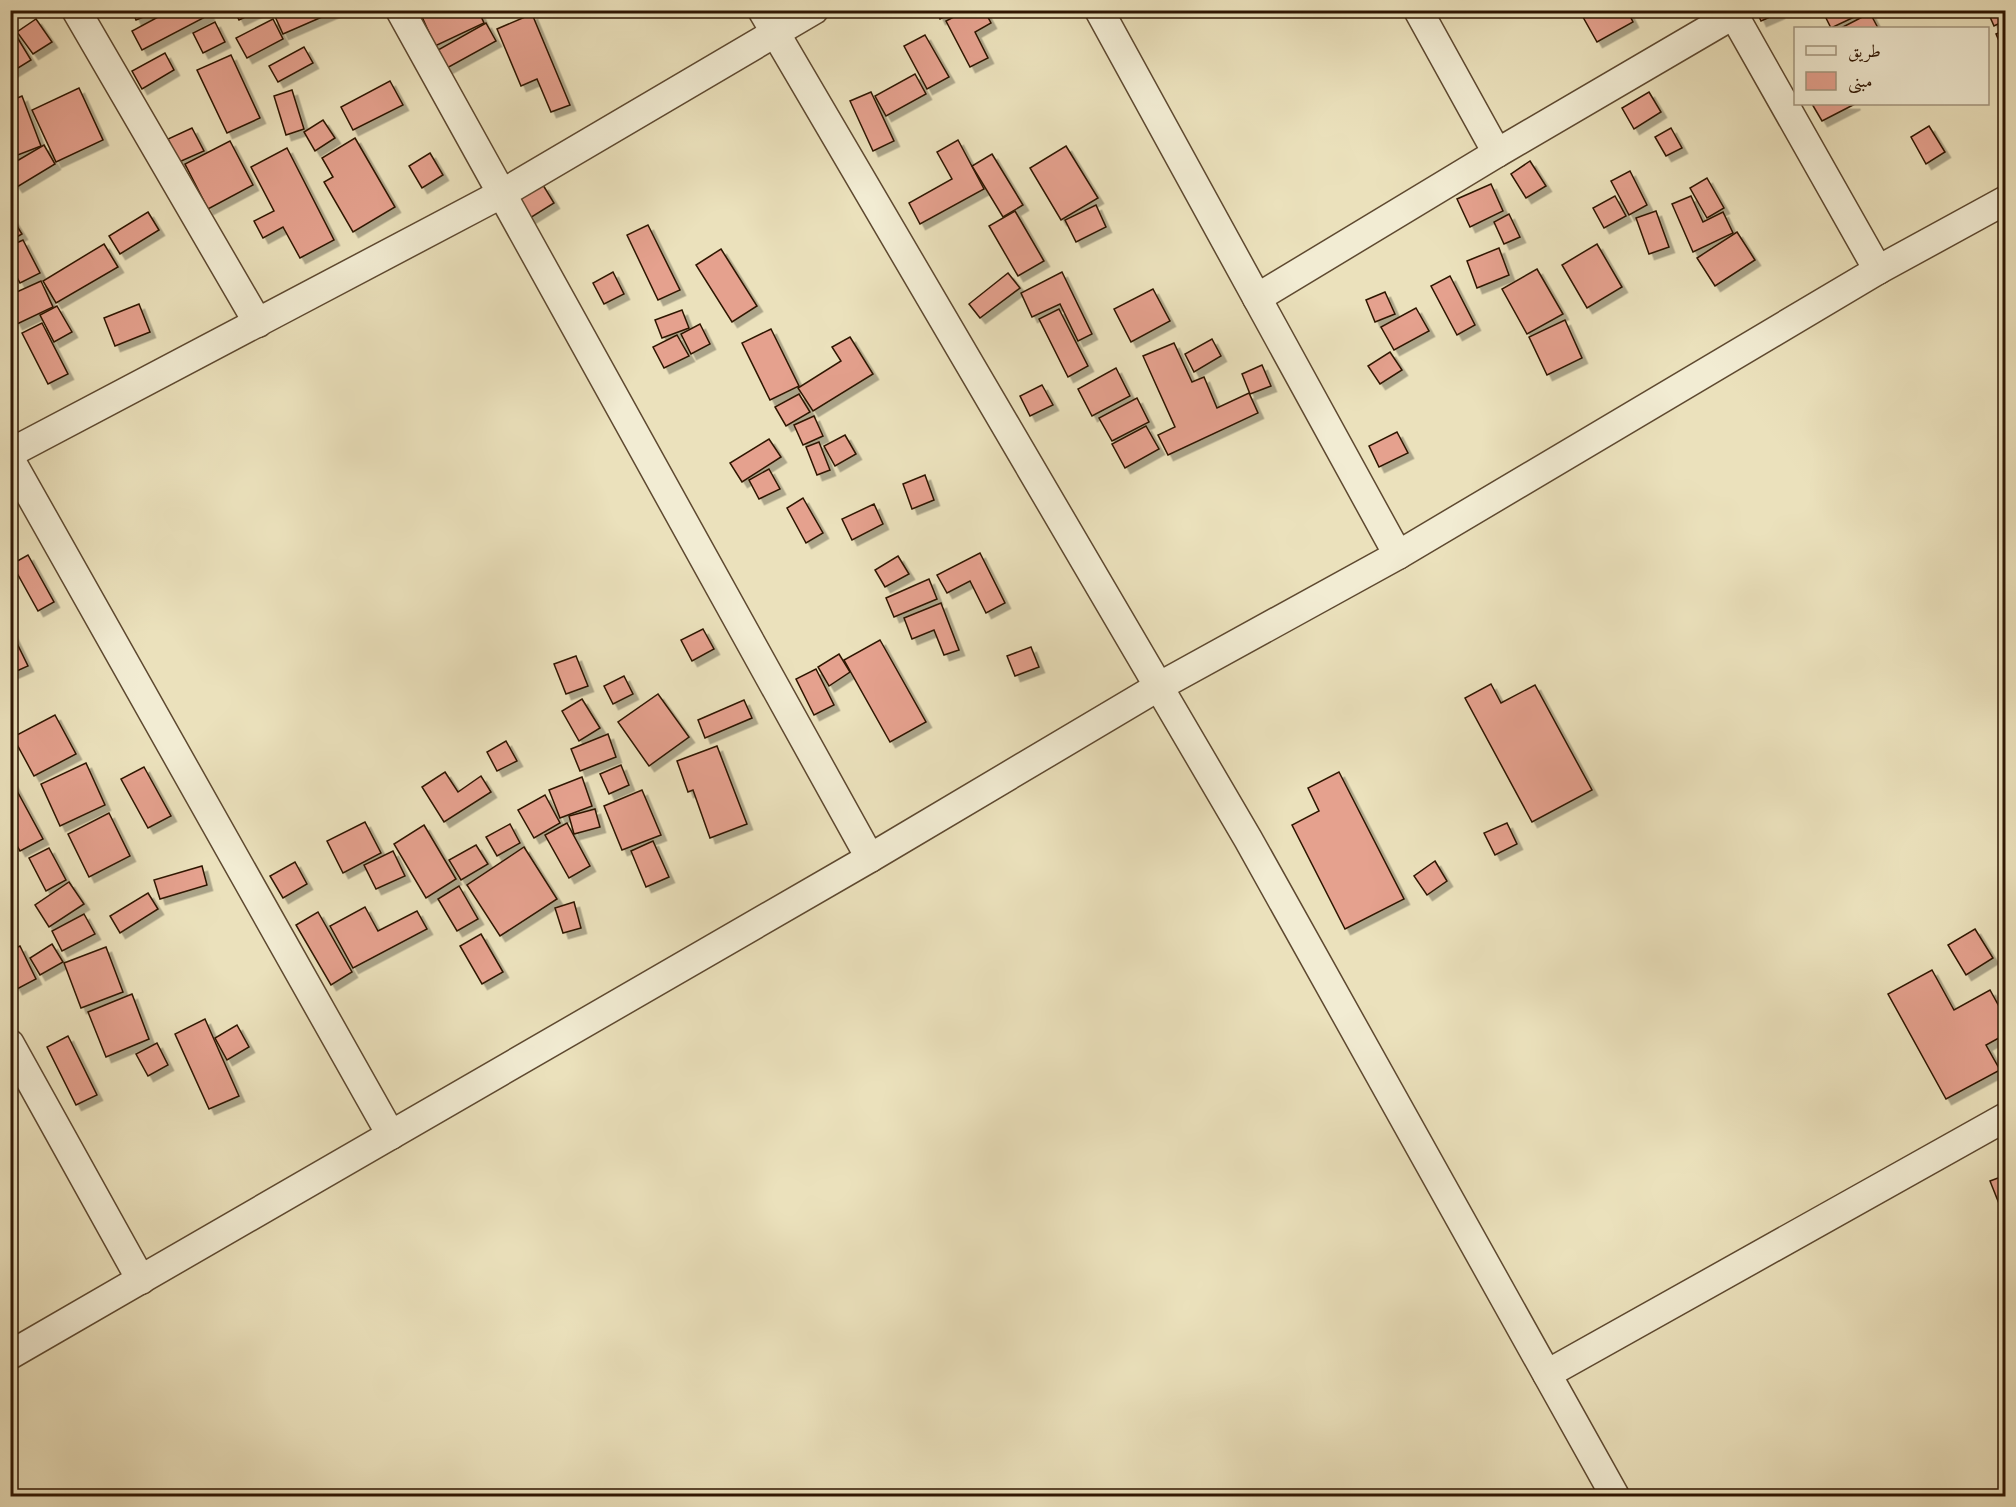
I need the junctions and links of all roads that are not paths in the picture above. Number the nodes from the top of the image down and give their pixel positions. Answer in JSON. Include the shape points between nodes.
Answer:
{"nodes":[{"id":1,"x":76,"y":10,"type":"edge"},
{"id":2,"x":400,"y":10,"type":"edge"},
{"id":3,"x":814,"y":10,"type":"edge"},
{"id":4,"x":1418,"y":10,"type":"edge"},
{"id":5,"x":1100,"y":11,"type":"edge"},
{"id":6,"x":1732,"y":13,"type":"edge"},
{"id":7,"x":769,"y":22,"type":"edge"},
{"id":8,"x":1497,"y":153,"type":"junction"},
{"id":9,"x":503,"y":193,"type":"junction"},
{"id":10,"x":2006,"y":200,"type":"edge"},
{"id":11,"x":1878,"y":270,"type":"junction"},
{"id":12,"x":1257,"y":298,"type":"junction"},
{"id":13,"x":258,"y":323,"type":"junction"},
{"id":14,"x":10,"y":453,"type":"edge"},
{"id":15,"x":10,"y":459,"type":"edge"},
{"id":16,"x":1398,"y":555,"type":"junction"},
{"id":17,"x":1158,"y":687,"type":"junction"},
{"id":18,"x":870,"y":858,"type":"junction"},
{"id":19,"x":10,"y":1044,"type":"edge"},
{"id":20,"x":2006,"y":1117,"type":"edge"},
{"id":21,"x":390,"y":1135,"type":"junction"},
{"id":22,"x":141,"y":1280,"type":"junction"},
{"id":23,"x":10,"y":1355,"type":"edge"},
{"id":24,"x":1547,"y":1374,"type":"junction"},
{"id":25,"x":1615,"y":1497,"type":"edge"}],
"edges":[{"from":1,"to":13,"type":"street"},
{"from":2,"to":9,"type":"street"},
{"from":3,"to":7,"type":"street"},
{"from":4,"to":8,"type":"street"},
{"from":5,"to":12,"type":"street"},
{"from":6,"to":8,"type":"street"},
{"from":6,"to":11,"type":"street"},
{"from":7,"to":9,"type":"street"},
{"from":7,"to":17,"type":"street"},
{"from":8,"to":12,"type":"street"},
{"from":9,"to":13,"type":"street"},
{"from":9,"to":18,"type":"street"},
{"from":10,"to":11,"type":"street"},
{"from":11,"to":16,"type":"street"},
{"from":12,"to":16,"type":"street"},
{"from":13,"to":14,"type":"street"},
{"from":15,"to":21,"type":"street"},
{"from":16,"to":17,"type":"street"},
{"from":17,"to":18,"type":"street"},
{"from":17,"to":24,"type":"street","via":[[1248,839]]},
{"from":18,"to":21,"type":"street"},
{"from":19,"to":22,"type":"street"},
{"from":20,"to":24,"type":"street"},
{"from":21,"to":22,"type":"street"},
{"from":22,"to":23,"type":"street"},
{"from":24,"to":25,"type":"street"}]}
